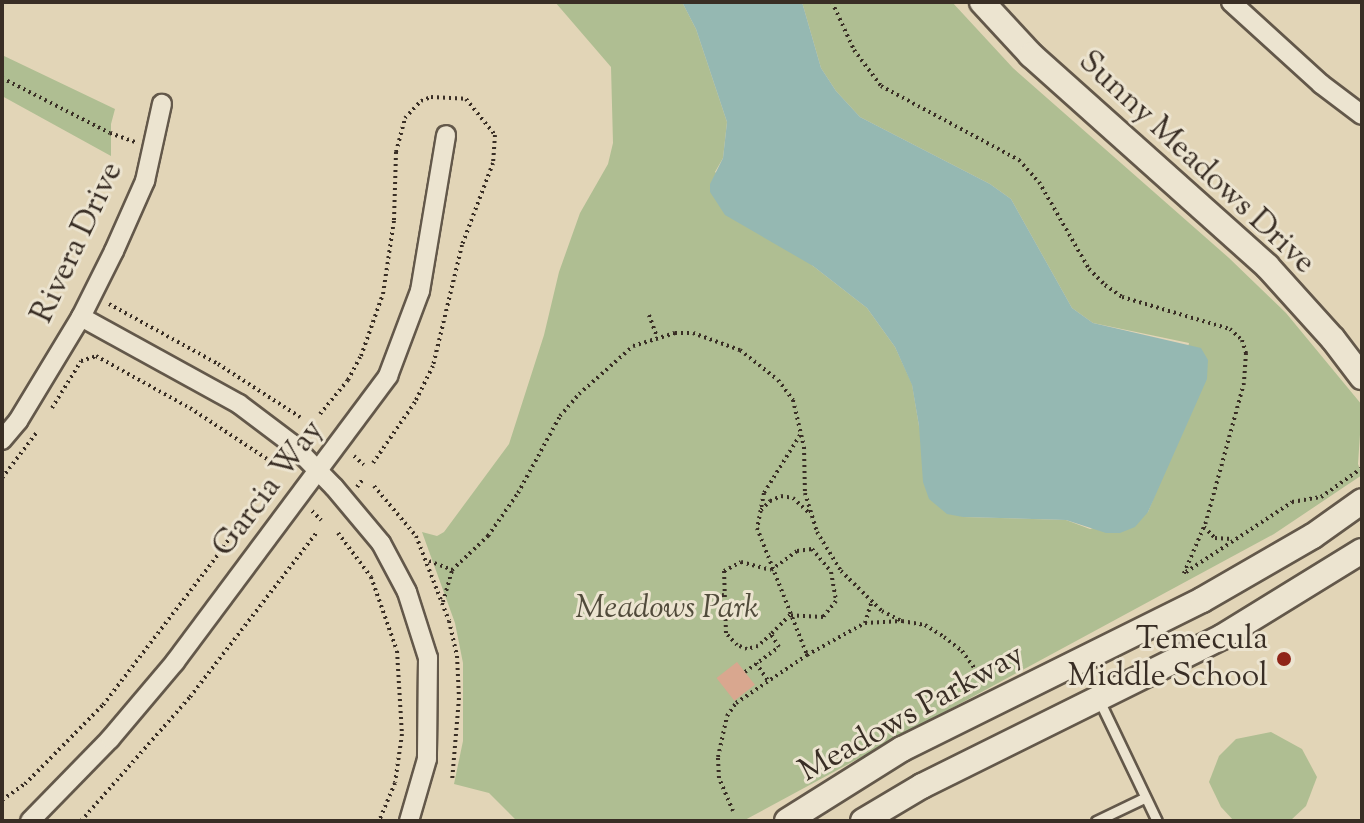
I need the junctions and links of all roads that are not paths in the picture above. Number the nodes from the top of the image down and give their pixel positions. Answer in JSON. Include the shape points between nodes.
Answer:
{"nodes":[{"id":1,"x":982,"y":2,"type":"edge"},
{"id":2,"x":1231,"y":2,"type":"edge"},
{"id":3,"x":162,"y":104,"type":"dead end"},
{"id":4,"x":1362,"y":115,"type":"edge"},
{"id":5,"x":446,"y":135,"type":"dead end"},
{"id":6,"x":81,"y":317,"type":"junction"},
{"id":7,"x":1362,"y":377,"type":"edge"},
{"id":8,"x":2,"y":440,"type":"edge"},
{"id":9,"x":320,"y":471,"type":"junction"},
{"id":10,"x":1362,"y":501,"type":"edge"},
{"id":11,"x":1362,"y":551,"type":"edge"},
{"id":12,"x":1097,"y":697,"type":"junction"},
{"id":13,"x":1144,"y":798,"type":"junction"},
{"id":14,"x":891,"y":812,"type":"edge"},
{"id":15,"x":30,"y":821,"type":"edge"},
{"id":16,"x":409,"y":821,"type":"edge"},
{"id":17,"x":787,"y":821,"type":"edge"},
{"id":18,"x":863,"y":821,"type":"edge"},
{"id":19,"x":1096,"y":821,"type":"edge"},
{"id":20,"x":1157,"y":821,"type":"edge"}],
"edges":[{"from":1,"to":7,"type":"main road","name":"Sunny Meadows Drive","via":[[1031,55],[1267,266]]},
{"from":2,"to":4,"type":"street"},
{"from":3,"to":6,"type":"street","name":"Rivera Drive","via":[[145,181]]},
{"from":5,"to":9,"type":"street","name":"Garcia Way","via":[[420,291],[388,376]]},
{"from":6,"to":8,"type":"street","name":"Rivera Drive"},
{"from":6,"to":9,"type":"street","via":[[239,404]]},
{"from":9,"to":15,"type":"street","name":"Garcia Way","via":[[175,662]]},
{"from":9,"to":16,"type":"street","via":[[381,543],[407,592],[428,658],[427,759]]},
{"from":10,"to":17,"type":"main road","name":"Meadows Parkway","via":[[1202,600],[902,749]]},
{"from":11,"to":12,"type":"main road","via":[[1222,637]]},
{"from":12,"to":13,"type":"lane"},
{"from":12,"to":14,"type":"main road"},
{"from":13,"to":19,"type":"lane"},
{"from":13,"to":20,"type":"lane"},
{"from":14,"to":18,"type":"main road"}]}
